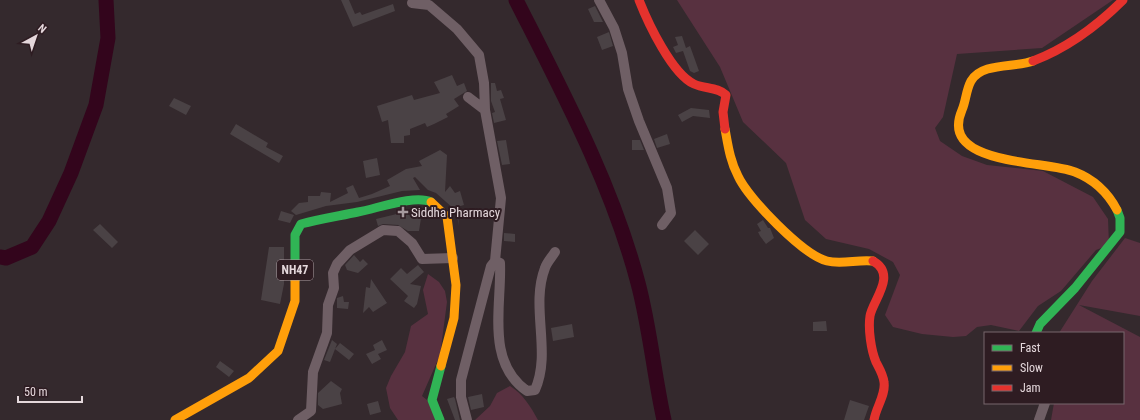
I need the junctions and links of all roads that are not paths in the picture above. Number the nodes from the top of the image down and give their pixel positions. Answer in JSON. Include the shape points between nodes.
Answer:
{"nodes":[{"id":1,"x":599,"y":0,"type":"edge"},
{"id":2,"x":639,"y":0,"type":"edge"},
{"id":3,"x":1123,"y":0,"type":"edge"},
{"id":4,"x":412,"y":3,"type":"dead end"},
{"id":5,"x":468,"y":97,"type":"dead end"},
{"id":6,"x":485,"y":110,"type":"junction"},
{"id":7,"x":662,"y":225,"type":"dead end"},
{"id":8,"x":555,"y":252,"type":"dead end"},
{"id":9,"x":453,"y":258,"type":"junction"},
{"id":10,"x":495,"y":261,"type":"junction"},
{"id":11,"x":1036,"y":332,"type":"edge"},
{"id":12,"x":1045,"y":404,"type":"edge"},
{"id":13,"x":175,"y":420,"type":"edge"},
{"id":14,"x":298,"y":420,"type":"edge"},
{"id":15,"x":440,"y":420,"type":"edge"},
{"id":16,"x":467,"y":420,"type":"edge"},
{"id":17,"x":874,"y":420,"type":"edge"},
{"id":18,"x":1039,"y":420,"type":"edge"}],
"edges":[{"from":1,"to":7,"type":"street","via":[[614,28],[622,53],[628,89],[666,188],[671,213]]},
{"from":2,"to":17,"type":"main road","via":[[650,27],[680,74],[694,84],[722,91],[726,95],[723,110],[734,171],[740,184],[755,202],[798,246],[814,257],[828,261],[872,261],[878,263],[882,270],[880,296],[872,309],[870,319],[874,354],[884,379],[884,389]]},
{"from":3,"to":11,"type":"main road","via":[[1106,18],[1068,44],[1031,62],[983,71],[975,75],[958,123],[964,142],[982,154],[1048,164],[1069,170],[1089,179],[1105,192],[1117,208],[1121,220],[1120,232],[1075,288],[1040,324]]},
{"from":4,"to":6,"type":"street","via":[[429,5],[457,29],[479,55]]},
{"from":5,"to":6,"type":"street"},
{"from":6,"to":10,"type":"street","via":[[501,198]]},
{"from":8,"to":10,"type":"street","via":[[545,268],[539,295],[541,376],[534,390],[527,391],[518,384],[505,361],[498,338],[500,262]]},
{"from":9,"to":13,"type":"main road","number":"NH47","via":[[447,217],[429,202],[404,201],[301,224],[295,235],[295,301],[278,351],[249,378]]},
{"from":9,"to":14,"type":"street","via":[[422,259],[412,243],[398,231],[383,230],[350,250],[337,264],[333,273],[334,288],[328,305],[327,333],[313,372],[311,411]]},
{"from":9,"to":15,"type":"main road","number":"NH47","via":[[456,285],[454,318],[432,400]]},
{"from":10,"to":16,"type":"street","via":[[491,266],[461,380],[461,397]]},
{"from":12,"to":18,"type":"street"}]}
